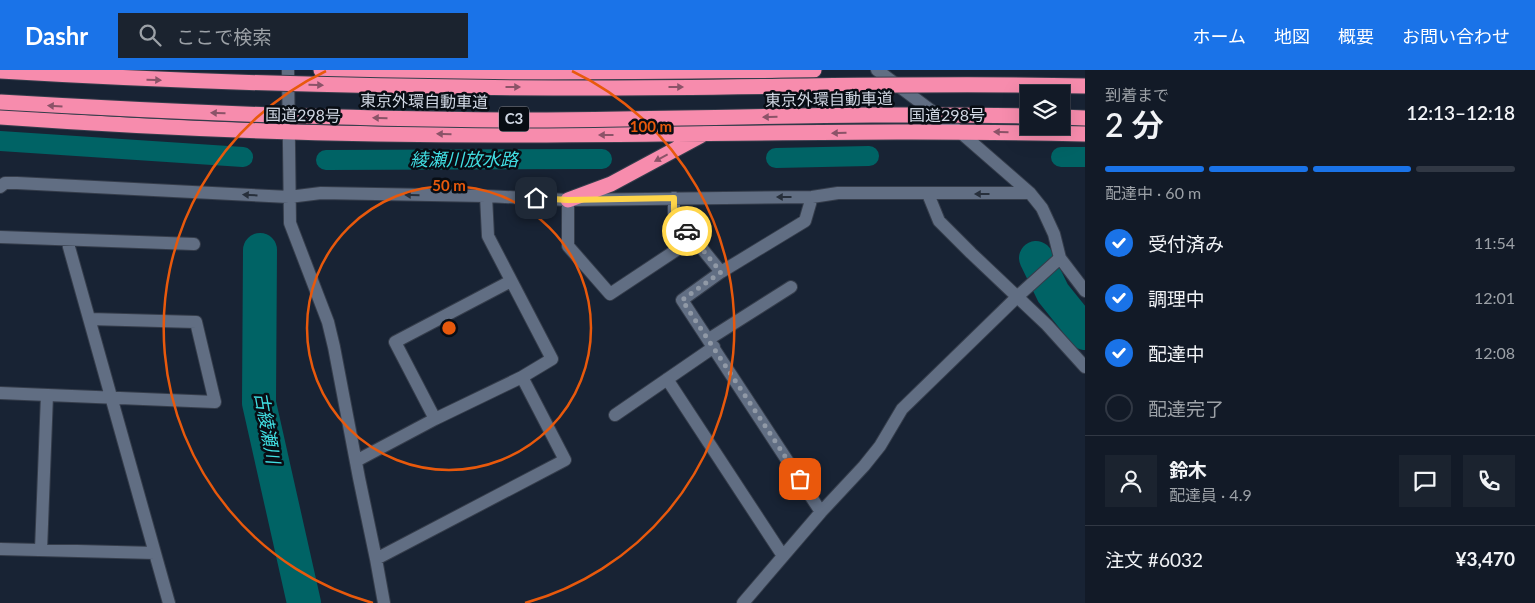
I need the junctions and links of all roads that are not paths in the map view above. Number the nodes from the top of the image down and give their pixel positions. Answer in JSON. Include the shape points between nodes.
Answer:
{"nodes":[{"id":1,"x":288,"y":70,"type":"edge"},
{"id":2,"x":321,"y":70,"type":"edge"},
{"id":3,"x":814,"y":70,"type":"edge"},
{"id":4,"x":877,"y":70,"type":"edge"},
{"id":5,"x":0,"y":71,"type":"edge"},
{"id":6,"x":469,"y":71,"type":"edge"},
{"id":7,"x":1085,"y":86,"type":"edge"},
{"id":8,"x":0,"y":102,"type":"edge"},
{"id":9,"x":1020,"y":116,"type":"edge"},
{"id":10,"x":1070,"y":117,"type":"edge"},
{"id":11,"x":0,"y":118,"type":"edge"},
{"id":12,"x":1085,"y":118,"type":"edge"},
{"id":13,"x":960,"y":132,"type":"junction"},
{"id":14,"x":289,"y":133,"type":"junction"},
{"id":15,"x":704,"y":134,"type":"junction"},
{"id":16,"x":1085,"y":134,"type":"edge"},
{"id":17,"x":0,"y":187,"type":"edge"},
{"id":18,"x":928,"y":194,"type":"junction"},
{"id":19,"x":1030,"y":194,"type":"junction"},
{"id":20,"x":486,"y":196,"type":"junction"},
{"id":21,"x":289,"y":197,"type":"junction"},
{"id":22,"x":812,"y":197,"type":"junction"},
{"id":23,"x":674,"y":198,"type":"junction"},
{"id":24,"x":568,"y":200,"type":"junction"},
{"id":25,"x":0,"y":237,"type":"edge"},
{"id":26,"x":693,"y":239,"type":"junction"},
{"id":27,"x":67,"y":240,"type":"junction"},
{"id":28,"x":194,"y":244,"type":"dead end"},
{"id":29,"x":1060,"y":258,"type":"junction"},
{"id":30,"x":721,"y":272,"type":"junction"},
{"id":31,"x":511,"y":281,"type":"junction"},
{"id":32,"x":791,"y":287,"type":"dead end"},
{"id":33,"x":1085,"y":291,"type":"edge"},
{"id":34,"x":1018,"y":296,"type":"junction"},
{"id":35,"x":90,"y":319,"type":"junction"},
{"id":36,"x":712,"y":343,"type":"junction"},
{"id":37,"x":1085,"y":367,"type":"edge"},
{"id":38,"x":522,"y":377,"type":"junction"},
{"id":39,"x":667,"y":379,"type":"junction"},
{"id":40,"x":0,"y":393,"type":"edge"},
{"id":41,"x":46,"y":395,"type":"junction"},
{"id":42,"x":113,"y":398,"type":"junction"},
{"id":43,"x":615,"y":415,"type":"dead end"},
{"id":44,"x":435,"y":418,"type":"junction"},
{"id":45,"x":356,"y":460,"type":"junction"},
{"id":46,"x":822,"y":512,"type":"junction"},
{"id":47,"x":0,"y":549,"type":"edge"},
{"id":48,"x":41,"y":550,"type":"junction"},
{"id":49,"x":155,"y":553,"type":"junction"},
{"id":50,"x":783,"y":556,"type":"junction"},
{"id":51,"x":376,"y":559,"type":"junction"},
{"id":52,"x":169,"y":603,"type":"edge"},
{"id":53,"x":384,"y":603,"type":"edge"},
{"id":54,"x":743,"y":603,"type":"edge"}],
"edges":[{"from":1,"to":14,"type":"street"},
{"from":2,"to":6,"type":"highway"},
{"from":3,"to":6,"type":"highway"},
{"from":4,"to":13,"type":"street"},
{"from":5,"to":7,"type":"highway","name":"東京外環自動車道","number":"C3","one_way":true,"bridge":true,"via":[[147,80],[421,87]]},
{"from":9,"to":8,"type":"highway","name":"東京外環自動車道","number":"C3","one_way":true,"bridge":true,"via":[[506,120],[171,112]]},
{"from":10,"to":12,"type":"highway"},
{"from":11,"to":14,"type":"highway","name":"国道298号"},
{"from":13,"to":15,"type":"highway","name":"国道298号","one_way":true},
{"from":16,"to":13,"type":"highway","name":"国道298号","one_way":true},
{"from":13,"to":19,"type":"street"},
{"from":15,"to":14,"type":"highway","name":"国道298号","one_way":true},
{"from":14,"to":21,"type":"street"},
{"from":15,"to":24,"type":"highway","one_way":true,"via":[[612,184]]},
{"from":21,"to":17,"type":"street","one_way":true,"via":[[17,183],[5,183]]},
{"from":19,"to":18,"type":"street","one_way":true},
{"from":18,"to":22,"type":"street"},
{"from":18,"to":34,"type":"street","via":[[940,221]]},
{"from":19,"to":29,"type":"street","via":[[1042,208]]},
{"from":20,"to":21,"type":"street","one_way":true,"via":[[321,194]]},
{"from":20,"to":24,"type":"street"},
{"from":20,"to":31,"type":"street","via":[[488,236]]},
{"from":21,"to":45,"type":"street","via":[[290,223],[328,322]]},
{"from":22,"to":23,"type":"street","one_way":true},
{"from":22,"to":30,"type":"street","via":[[804,221]]},
{"from":23,"to":24,"type":"street"},
{"from":23,"to":26,"type":"street","via":[[674,214]]},
{"from":24,"to":26,"type":"street","via":[[568,246],[610,294]]},
{"from":25,"to":27,"type":"street"},
{"from":26,"to":30,"type":"street"},
{"from":27,"to":28,"type":"street"},
{"from":27,"to":35,"type":"street"},
{"from":29,"to":33,"type":"street"},
{"from":29,"to":34,"type":"street"},
{"from":30,"to":36,"type":"street","via":[[682,300]]},
{"from":31,"to":38,"type":"street","via":[[552,360]]},
{"from":31,"to":44,"type":"street","via":[[395,342]]},
{"from":32,"to":36,"type":"street"},
{"from":34,"to":37,"type":"street"},
{"from":34,"to":46,"type":"street","via":[[902,409],[870,459]]},
{"from":35,"to":42,"type":"street"},
{"from":35,"to":42,"type":"street","via":[[196,322],[215,402]]},
{"from":36,"to":39,"type":"street"},
{"from":36,"to":46,"type":"street"},
{"from":38,"to":44,"type":"street"},
{"from":38,"to":51,"type":"street","via":[[566,460]]},
{"from":39,"to":43,"type":"street"},
{"from":39,"to":50,"type":"street"},
{"from":40,"to":41,"type":"street"},
{"from":41,"to":42,"type":"street"},
{"from":41,"to":48,"type":"street"},
{"from":42,"to":49,"type":"street"},
{"from":44,"to":45,"type":"street"},
{"from":45,"to":51,"type":"street"},
{"from":46,"to":50,"type":"street"},
{"from":47,"to":48,"type":"street"},
{"from":48,"to":49,"type":"street"},
{"from":49,"to":52,"type":"street"},
{"from":50,"to":54,"type":"street"},
{"from":51,"to":53,"type":"street"}]}
